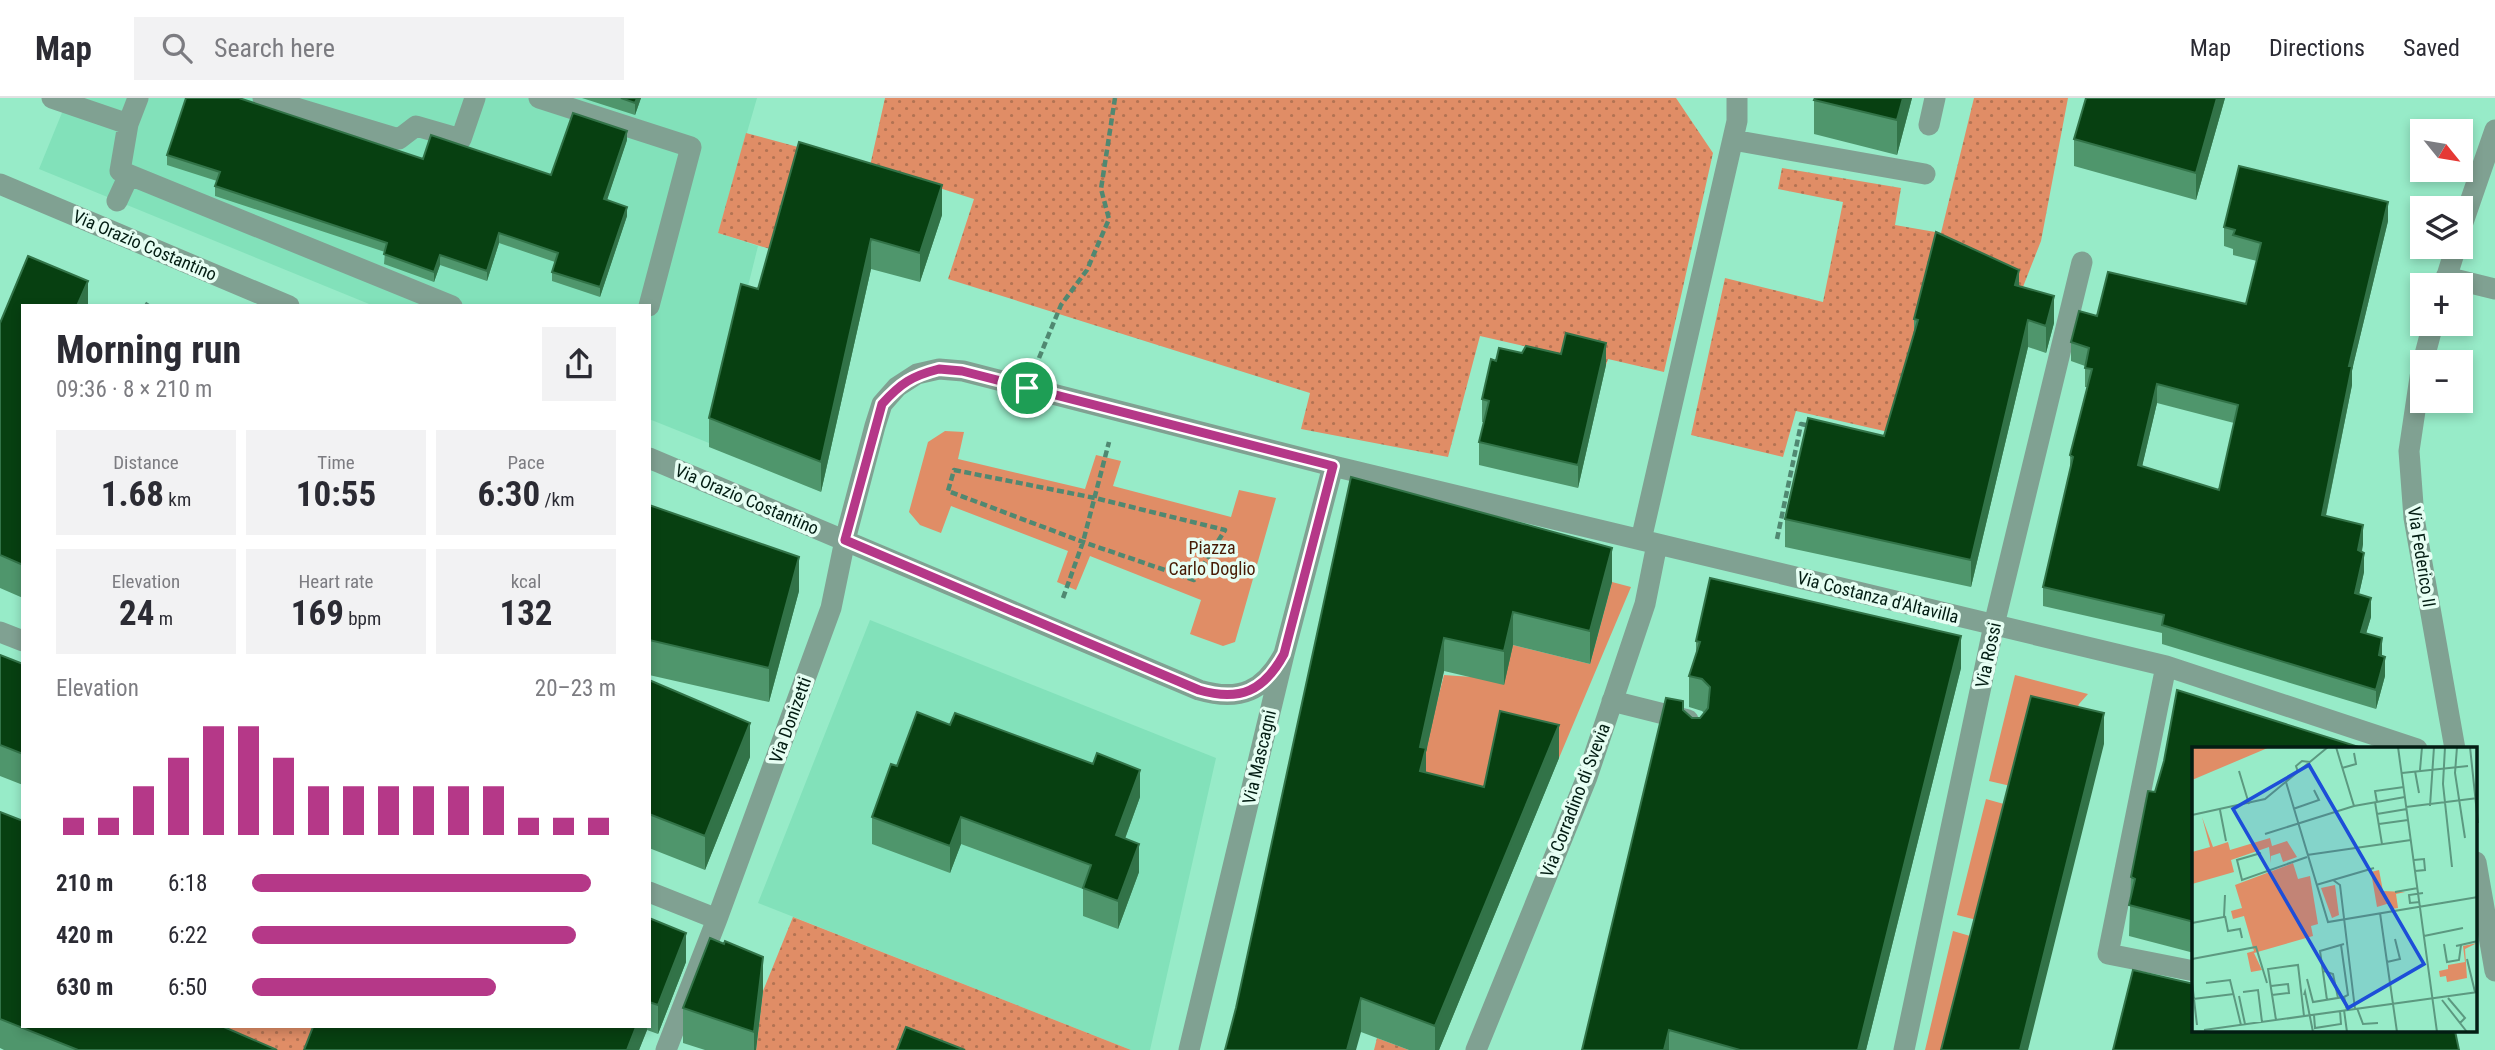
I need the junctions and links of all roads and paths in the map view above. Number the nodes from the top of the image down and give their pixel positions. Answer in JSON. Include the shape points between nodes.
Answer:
{"nodes":[{"id":1,"x":52,"y":98,"type":"edge"},
{"id":2,"x":138,"y":98,"type":"edge"},
{"id":3,"x":263,"y":98,"type":"edge"},
{"id":4,"x":475,"y":98,"type":"edge"},
{"id":5,"x":540,"y":98,"type":"edge"},
{"id":6,"x":1115,"y":98,"type":"edge"},
{"id":7,"x":1737,"y":98,"type":"edge"},
{"id":8,"x":1935,"y":98,"type":"edge"},
{"id":9,"x":128,"y":124,"type":"junction"},
{"id":10,"x":1929,"y":125,"type":"dead end"},
{"id":11,"x":2495,"y":130,"type":"edge"},
{"id":12,"x":1733,"y":139,"type":"junction"},
{"id":13,"x":1925,"y":174,"type":"dead end"},
{"id":14,"x":129,"y":175,"type":"junction"},
{"id":15,"x":0,"y":184,"type":"edge"},
{"id":16,"x":2472,"y":196,"type":"edge"},
{"id":17,"x":117,"y":201,"type":"dead end"},
{"id":18,"x":2081,"y":262,"type":"dead end"},
{"id":19,"x":2473,"y":285,"type":"edge"},
{"id":20,"x":2495,"y":289,"type":"edge"},
{"id":21,"x":284,"y":304,"type":"edge"},
{"id":22,"x":447,"y":304,"type":"edge"},
{"id":23,"x":650,"y":304,"type":"edge"},
{"id":24,"x":897,"y":387,"type":"joint"},
{"id":25,"x":1027,"y":388,"type":"junction"},
{"id":26,"x":1116,"y":411,"type":"junction"},
{"id":27,"x":2415,"y":413,"type":"edge"},
{"id":28,"x":1815,"y":427,"type":"edge"},
{"id":29,"x":651,"y":459,"type":"edge"},
{"id":30,"x":1333,"y":466,"type":"junction"},
{"id":31,"x":1095,"y":498,"type":"junction"},
{"id":32,"x":845,"y":540,"type":"junction"},
{"id":33,"x":1083,"y":542,"type":"junction"},
{"id":34,"x":1649,"y":542,"type":"junction"},
{"id":35,"x":1770,"y":571,"type":"junction"},
{"id":36,"x":1994,"y":625,"type":"junction"},
{"id":37,"x":1053,"y":627,"type":"junction"},
{"id":38,"x":0,"y":632,"type":"edge"},
{"id":39,"x":21,"y":640,"type":"edge"},
{"id":40,"x":1284,"y":654,"type":"junction"},
{"id":41,"x":2166,"y":666,"type":"junction"},
{"id":42,"x":1612,"y":701,"type":"junction"},
{"id":43,"x":1695,"y":737,"type":"edge"},
{"id":44,"x":2411,"y":747,"type":"edge"},
{"id":45,"x":2450,"y":747,"type":"edge"},
{"id":46,"x":2478,"y":868,"type":"edge"},
{"id":47,"x":651,"y":893,"type":"edge"},
{"id":48,"x":2489,"y":904,"type":"edge"},
{"id":49,"x":717,"y":919,"type":"junction"},
{"id":50,"x":2192,"y":971,"type":"edge"},
{"id":51,"x":2495,"y":971,"type":"edge"},
{"id":52,"x":666,"y":1050,"type":"edge"},
{"id":53,"x":1189,"y":1050,"type":"edge"},
{"id":54,"x":1476,"y":1050,"type":"edge"},
{"id":55,"x":1904,"y":1050,"type":"edge"}],
"edges":[{"from":1,"to":9,"type":"street"},
{"from":2,"to":9,"type":"street"},
{"from":3,"to":4,"type":"street","via":[[399,139],[416,126],[461,139]]},
{"from":5,"to":23,"type":"street","via":[[691,147]]},
{"from":6,"to":25,"type":"path","via":[[1101,188],[1109,219],[1087,270],[1061,305]]},
{"from":7,"to":12,"type":"street","name":"Via Corradino di Svevia"},
{"from":8,"to":10,"type":"street"},
{"from":9,"to":14,"type":"street","via":[[120,171]]},
{"from":11,"to":16,"type":"street"},
{"from":12,"to":13,"type":"street"},
{"from":12,"to":34,"type":"street","name":"Via Corradino di Svevia"},
{"from":14,"to":17,"type":"street"},
{"from":14,"to":22,"type":"street"},
{"from":15,"to":21,"type":"street","name":"Via Orazio Costantino"},
{"from":18,"to":36,"type":"street","name":"Via Rossi"},
{"from":19,"to":20,"type":"street"},
{"from":24,"to":25,"type":"street","name":"Via Costanza d'Altavilla","via":[[917,374],[939,369]]},
{"from":24,"to":32,"type":"street","name":"Via Donizetti","via":[[882,404]]},
{"from":25,"to":26,"type":"street","name":"Via Costanza d'Altavilla"},
{"from":26,"to":30,"type":"street","name":"Via Costanza d'Altavilla"},
{"from":26,"to":31,"type":"path"},
{"from":27,"to":45,"type":"street","name":"Via Federico II","via":[[2409,451],[2414,518]]},
{"from":28,"to":35,"type":"path","via":[[1801,424]]},
{"from":29,"to":32,"type":"street","name":"Via Orazio Costantino"},
{"from":30,"to":34,"type":"street","name":"Via Costanza d'Altavilla"},
{"from":30,"to":40,"type":"street","name":"Via Mascagni"},
{"from":31,"to":33,"type":"path"},
{"from":31,"to":33,"type":"path","via":[[954,470],[948,491]]},
{"from":31,"to":33,"type":"path","via":[[1225,530],[1195,580]]},
{"from":32,"to":37,"type":"street","name":"Via Orazio Costantino"},
{"from":32,"to":49,"type":"street","name":"Via Donizetti","via":[[831,608]]},
{"from":33,"to":37,"type":"path"},
{"from":34,"to":35,"type":"street","name":"Via Costanza d'Altavilla"},
{"from":34,"to":42,"type":"street","name":"Via Corradino di Svevia","via":[[1644,604]]},
{"from":35,"to":36,"type":"street","name":"Via Costanza d'Altavilla"},
{"from":36,"to":41,"type":"street","name":"Via Costanza d'Altavilla"},
{"from":36,"to":55,"type":"street","name":"Via Rossi"},
{"from":37,"to":40,"type":"street","name":"Via Orazio Costantino","via":[[1219,695],[1259,686]]},
{"from":38,"to":39,"type":"street"},
{"from":40,"to":53,"type":"street","name":"Via Mascagni"},
{"from":41,"to":44,"type":"street","name":"Via Costanza d'Altavilla"},
{"from":41,"to":50,"type":"street","via":[[2108,954]]},
{"from":42,"to":43,"type":"street","via":[[1698,723]]},
{"from":42,"to":54,"type":"street","name":"Via Corradino di Svevia","via":[[1587,776]]},
{"from":46,"to":48,"type":"street"},
{"from":47,"to":49,"type":"street"},
{"from":48,"to":51,"type":"street"},
{"from":49,"to":52,"type":"street","name":"Via Donizetti"}]}
